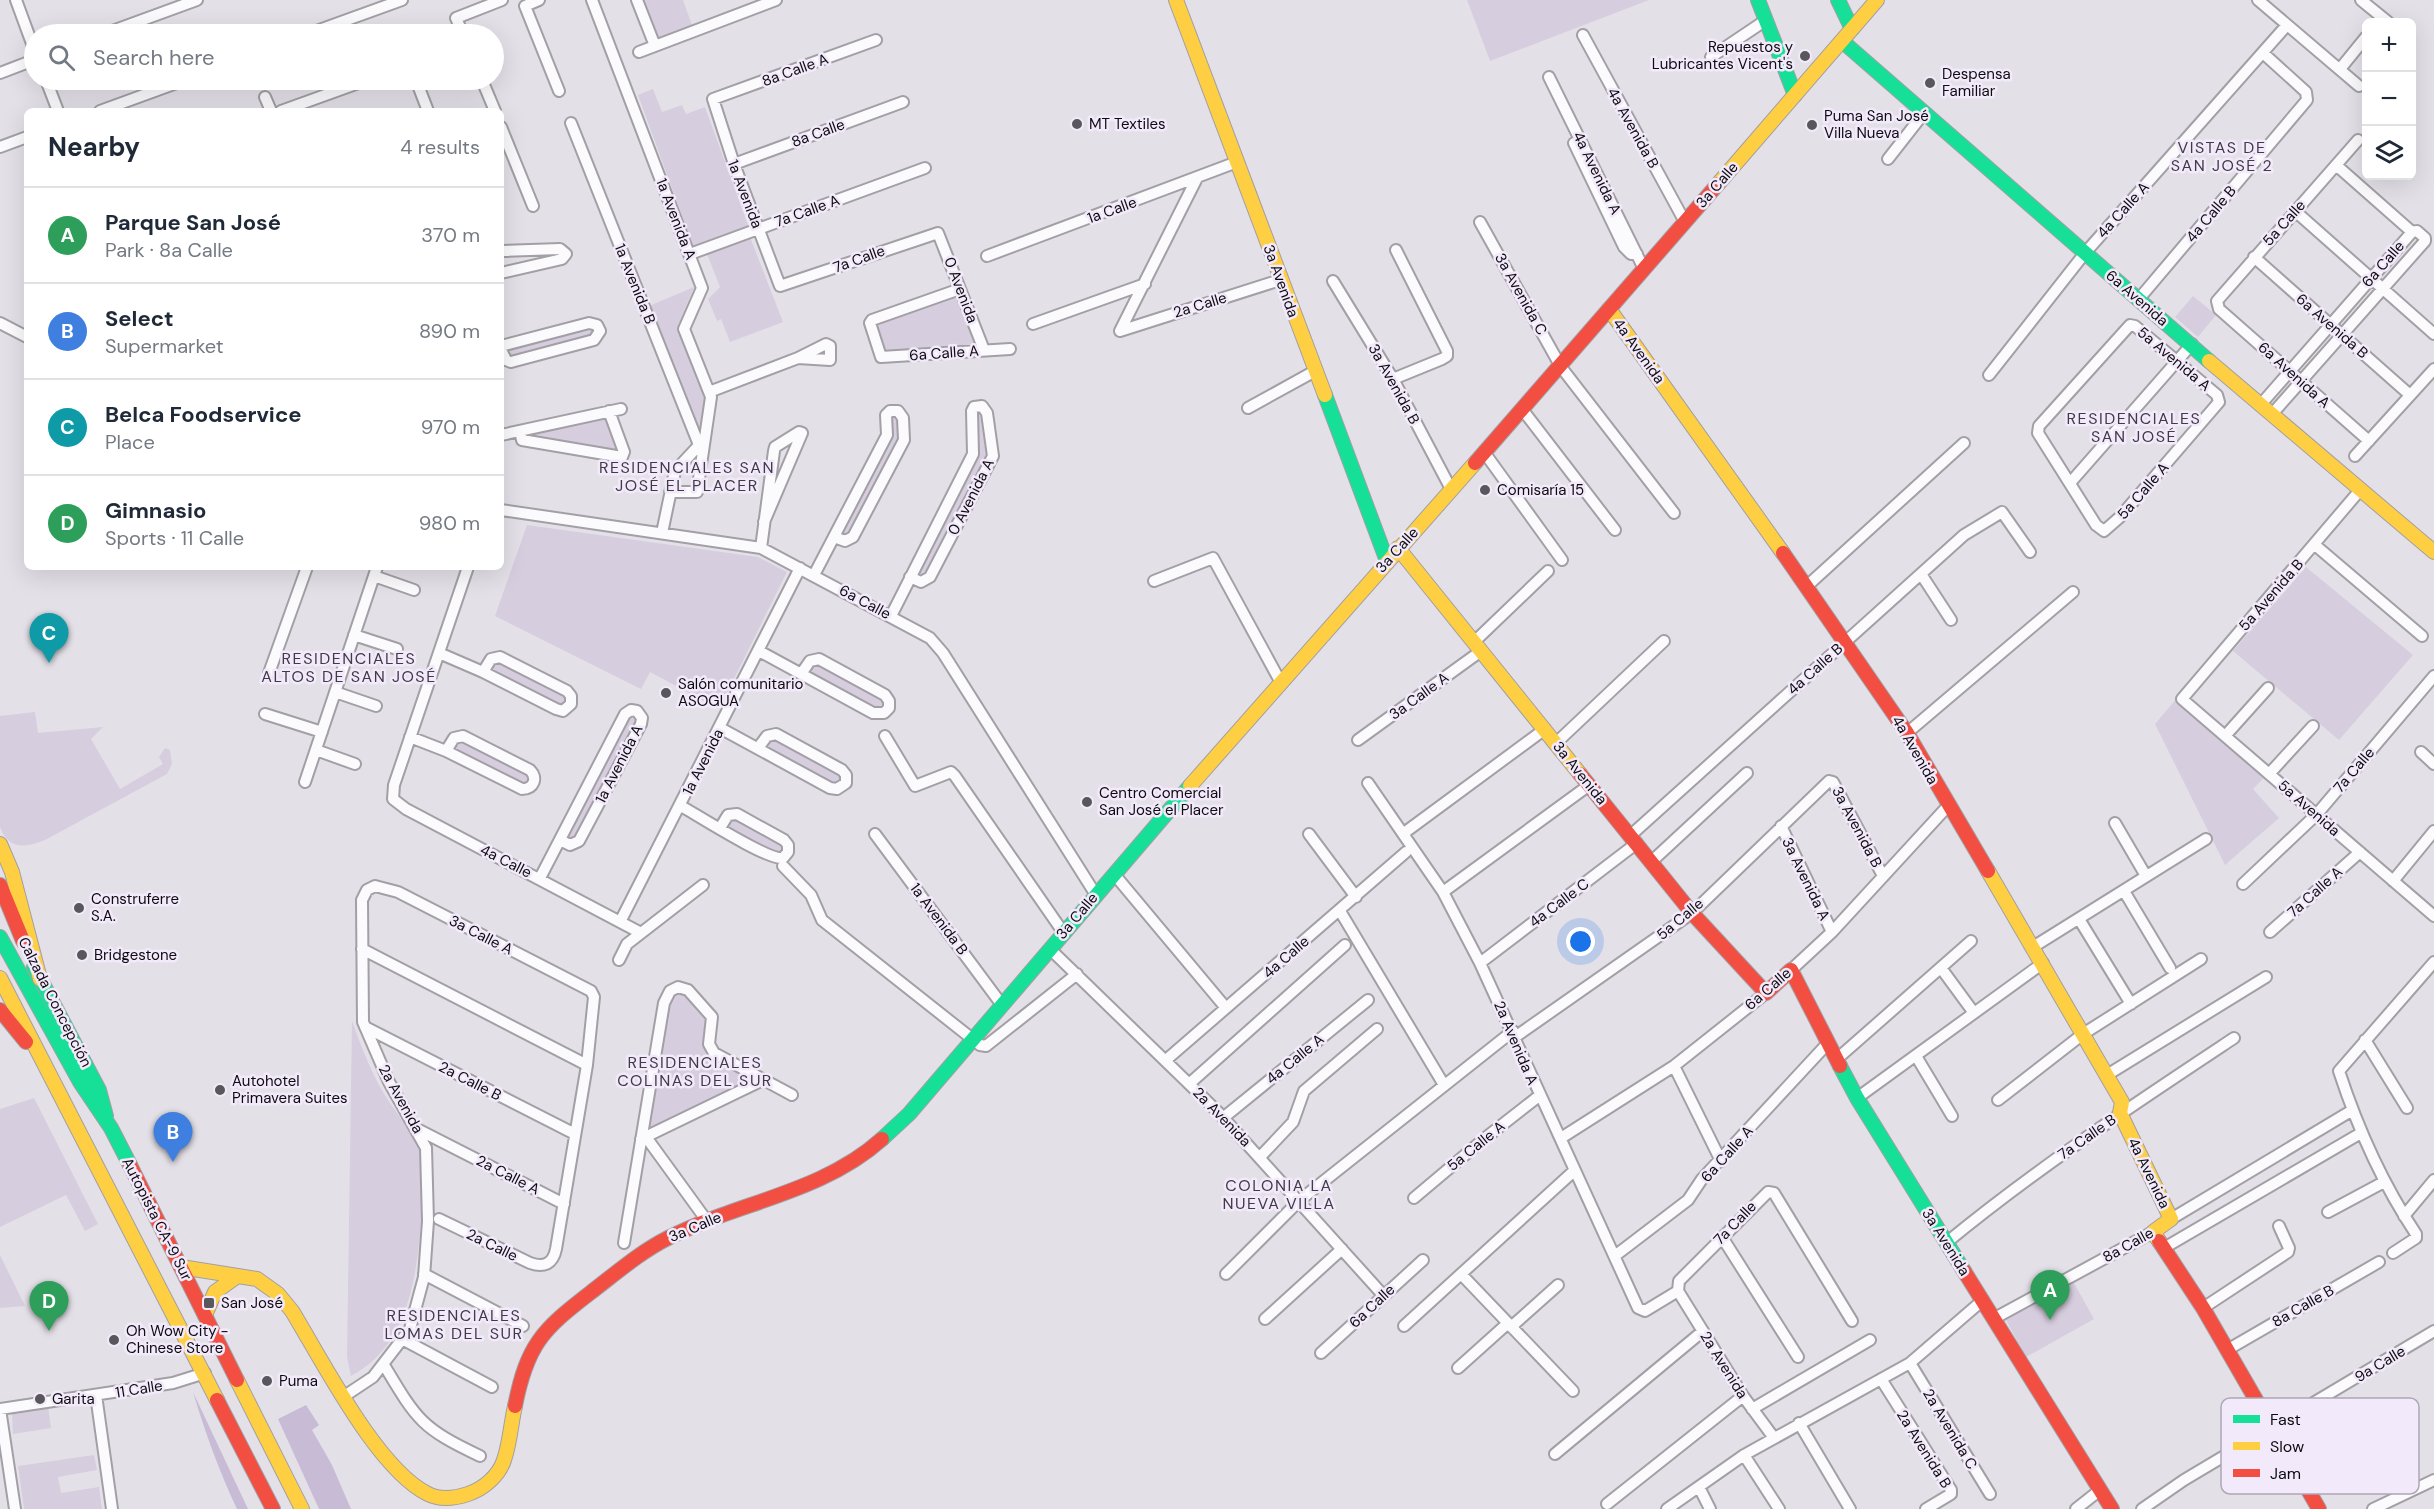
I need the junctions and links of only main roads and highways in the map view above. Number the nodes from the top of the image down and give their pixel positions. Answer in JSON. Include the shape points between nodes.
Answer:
{"nodes":[{"id":1,"x":1176,"y":0,"type":"edge"},
{"id":2,"x":1758,"y":0,"type":"edge"},
{"id":3,"x":1838,"y":0,"type":"edge"},
{"id":4,"x":1877,"y":0,"type":"edge"},
{"id":5,"x":1852,"y":29,"type":"junction"},
{"id":6,"x":1842,"y":42,"type":"junction"},
{"id":7,"x":1795,"y":95,"type":"junction"},
{"id":8,"x":1609,"y":309,"type":"junction"},
{"id":9,"x":1398,"y":548,"type":"junction"},
{"id":10,"x":2434,"y":552,"type":"edge"},
{"id":11,"x":1388,"y":561,"type":"junction"},
{"id":12,"x":0,"y":844,"type":"edge"},
{"id":13,"x":0,"y":885,"type":"edge"},
{"id":14,"x":0,"y":937,"type":"edge"},
{"id":15,"x":1791,"y":970,"type":"joint"},
{"id":16,"x":0,"y":978,"type":"edge"},
{"id":17,"x":40,"y":979,"type":"junction"},
{"id":18,"x":1766,"y":993,"type":"joint"},
{"id":19,"x":0,"y":1010,"type":"edge"},
{"id":20,"x":41,"y":1059,"type":"junction"},
{"id":21,"x":107,"y":1120,"type":"junction"},
{"id":22,"x":2171,"y":1219,"type":"joint"},
{"id":23,"x":2153,"y":1232,"type":"joint"},
{"id":24,"x":181,"y":1267,"type":"junction"},
{"id":25,"x":236,"y":1277,"type":"junction"},
{"id":26,"x":206,"y":1315,"type":"junction"},
{"id":27,"x":2256,"y":1398,"type":"edge"},
{"id":28,"x":2310,"y":1494,"type":"edge"},
{"id":29,"x":2317,"y":1508,"type":"edge"},
{"id":30,"x":273,"y":1509,"type":"edge"},
{"id":31,"x":302,"y":1509,"type":"edge"},
{"id":32,"x":2112,"y":1509,"type":"edge"}],
"edges":[{"from":1,"to":11,"type":"main road","name":"3a Avenida"},
{"from":2,"to":7,"type":"main road"},
{"from":3,"to":5,"type":"main road"},
{"from":4,"to":5,"type":"main road","name":"3a Calle"},
{"from":5,"to":6,"type":"main road","name":"3a Calle"},
{"from":6,"to":7,"type":"main road","name":"3a Calle"},
{"from":6,"to":10,"type":"main road","name":"6a Avenida"},
{"from":7,"to":8,"type":"main road","name":"3a Calle"},
{"from":8,"to":9,"type":"main road","name":"3a Calle"},
{"from":8,"to":22,"type":"main road","name":"4a Avenida","via":[[1846,641],[1906,733],[2122,1101],[2120,1113]]},
{"from":9,"to":11,"type":"main road","name":"3a Calle"},
{"from":9,"to":18,"type":"main road","name":"3a Avenida","via":[[1692,913]]},
{"from":11,"to":25,"type":"main road","name":"3a Calle","via":[[1280,681],[909,1114],[852,1162],[828,1176],[668,1238],[587,1294],[543,1332],[521,1374],[502,1465],[477,1490],[440,1497],[411,1484],[386,1457],[282,1299],[257,1279]]},
{"from":12,"to":17,"type":"main road","via":[[12,872]]},
{"from":13,"to":17,"type":"main road","name":"Calzada Concepción"},
{"from":14,"to":21,"type":"main road","name":"Autopista CA-9 Sur","via":[[80,1082]]},
{"from":15,"to":18,"type":"main road","name":"6a Calle"},
{"from":15,"to":32,"type":"main road","name":"3a Avenida","via":[[1857,1098]]},
{"from":16,"to":20,"type":"main road","name":"Autopista CA-9 Sur"},
{"from":17,"to":21,"type":"main road","name":"Calzada Concepción","via":[[99,1090]]},
{"from":19,"to":20,"type":"main road"},
{"from":20,"to":30,"type":"main road","name":"Autopista CA-9 Sur"},
{"from":21,"to":24,"type":"main road","name":"Autopista CA-9 Sur"},
{"from":22,"to":23,"type":"main road","name":"8a Calle"},
{"from":23,"to":27,"type":"main road","name":"4a Avenida"},
{"from":24,"to":25,"type":"main road","name":"3a Calle"},
{"from":24,"to":26,"type":"main road","name":"Autopista CA-9 Sur"},
{"from":25,"to":26,"type":"main road","via":[[215,1292]]},
{"from":26,"to":31,"type":"main road","name":"Autopista CA-9 Sur"},
{"from":28,"to":29,"type":"main road","name":"4a Avenida"}]}
